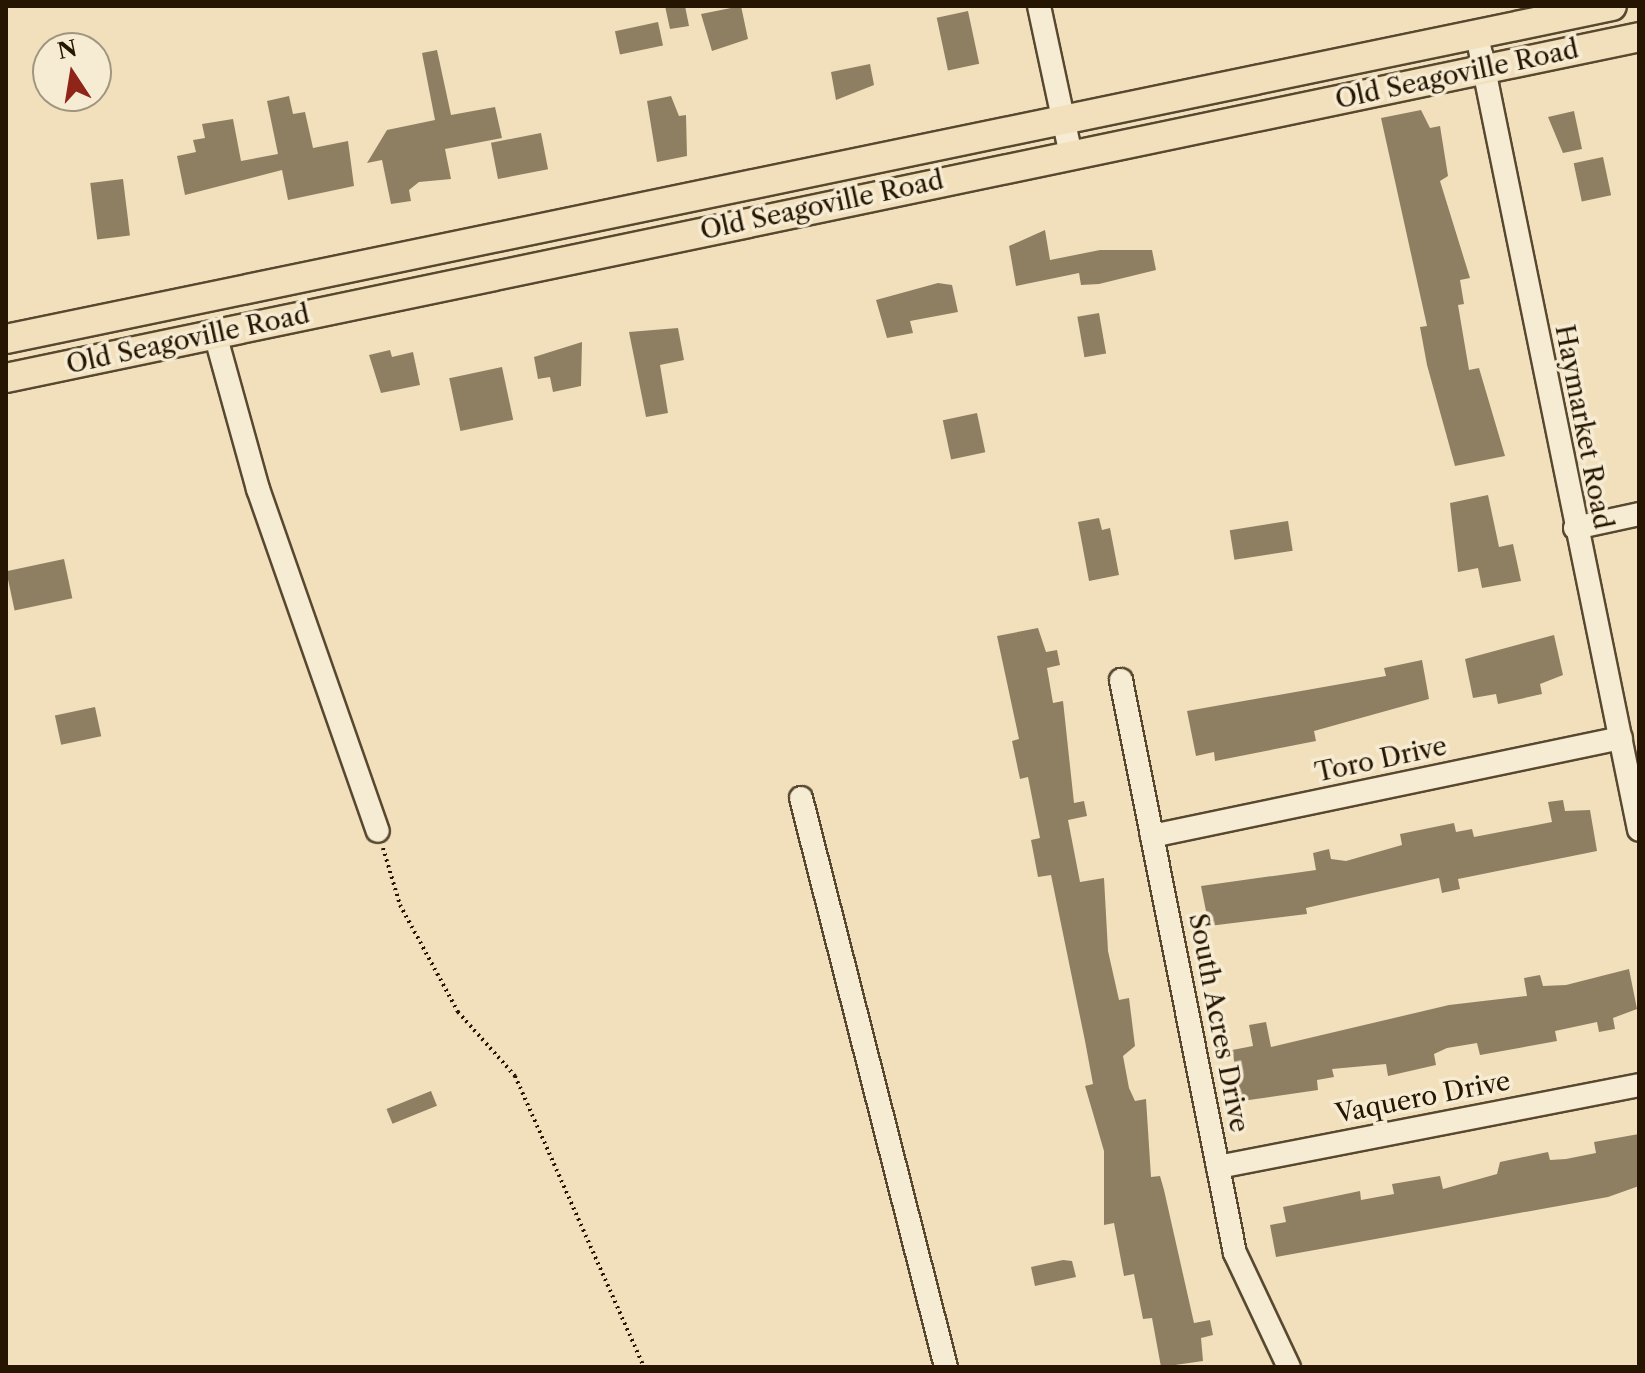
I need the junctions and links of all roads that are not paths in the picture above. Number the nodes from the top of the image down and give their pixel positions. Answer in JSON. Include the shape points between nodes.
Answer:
{"nodes":[{"id":1,"x":1039,"y":6,"type":"edge"},
{"id":2,"x":1612,"y":6,"type":"edge"},
{"id":3,"x":1477,"y":35,"type":"junction"},
{"id":4,"x":1639,"y":37,"type":"edge"},
{"id":5,"x":1483,"y":69,"type":"junction"},
{"id":6,"x":1063,"y":118,"type":"junction"},
{"id":7,"x":1071,"y":155,"type":"junction"},
{"id":8,"x":502,"y":235,"type":"junction"},
{"id":9,"x":509,"y":272,"type":"junction"},
{"id":10,"x":207,"y":297,"type":"junction"},
{"id":11,"x":215,"y":334,"type":"junction"},
{"id":12,"x":6,"y":339,"type":"edge"},
{"id":13,"x":6,"y":378,"type":"edge"},
{"id":14,"x":1639,"y":514,"type":"edge"},
{"id":15,"x":1575,"y":528,"type":"junction"},
{"id":16,"x":1121,"y":680,"type":"dead end"},
{"id":17,"x":1621,"y":738,"type":"junction"},
{"id":18,"x":801,"y":798,"type":"dead end"},
{"id":19,"x":1639,"y":830,"type":"edge"},
{"id":20,"x":378,"y":831,"type":"road end"},
{"id":21,"x":1152,"y":836,"type":"junction"},
{"id":22,"x":1639,"y":1085,"type":"edge"},
{"id":23,"x":1218,"y":1167,"type":"junction"},
{"id":24,"x":946,"y":1367,"type":"edge"},
{"id":25,"x":1289,"y":1367,"type":"edge"}],
"edges":[{"from":1,"to":6,"type":"street"},
{"from":2,"to":3,"type":"main road","name":"Old Seagoville Road"},
{"from":3,"to":5,"type":"street","name":"Haymarket Road"},
{"from":3,"to":6,"type":"main road","name":"Old Seagoville Road"},
{"from":4,"to":5,"type":"main road","name":"Old Seagoville Road"},
{"from":5,"to":7,"type":"main road","name":"Old Seagoville Road"},
{"from":5,"to":15,"type":"street","name":"Haymarket Road"},
{"from":6,"to":7,"type":"street"},
{"from":6,"to":8,"type":"main road","name":"Old Seagoville Road"},
{"from":7,"to":9,"type":"main road","name":"Old Seagoville Road"},
{"from":8,"to":9,"type":"main road"},
{"from":8,"to":10,"type":"main road","name":"Old Seagoville Road"},
{"from":9,"to":11,"type":"main road","name":"Old Seagoville Road"},
{"from":10,"to":11,"type":"main road"},
{"from":10,"to":12,"type":"main road","name":"Old Seagoville Road"},
{"from":11,"to":13,"type":"main road","name":"Old Seagoville Road"},
{"from":11,"to":20,"type":"street","via":[[258,489]]},
{"from":14,"to":15,"type":"street"},
{"from":15,"to":17,"type":"street","name":"Haymarket Road"},
{"from":16,"to":21,"type":"street","name":"South Acres Drive"},
{"from":17,"to":19,"type":"street","name":"Haymarket Road"},
{"from":17,"to":21,"type":"street","name":"Toro Drive"},
{"from":18,"to":24,"type":"street"},
{"from":21,"to":23,"type":"street","name":"South Acres Drive"},
{"from":22,"to":23,"type":"street","name":"Vaquero Drive"},
{"from":23,"to":25,"type":"street","name":"South Acres Drive","via":[[1235,1253]]}]}
